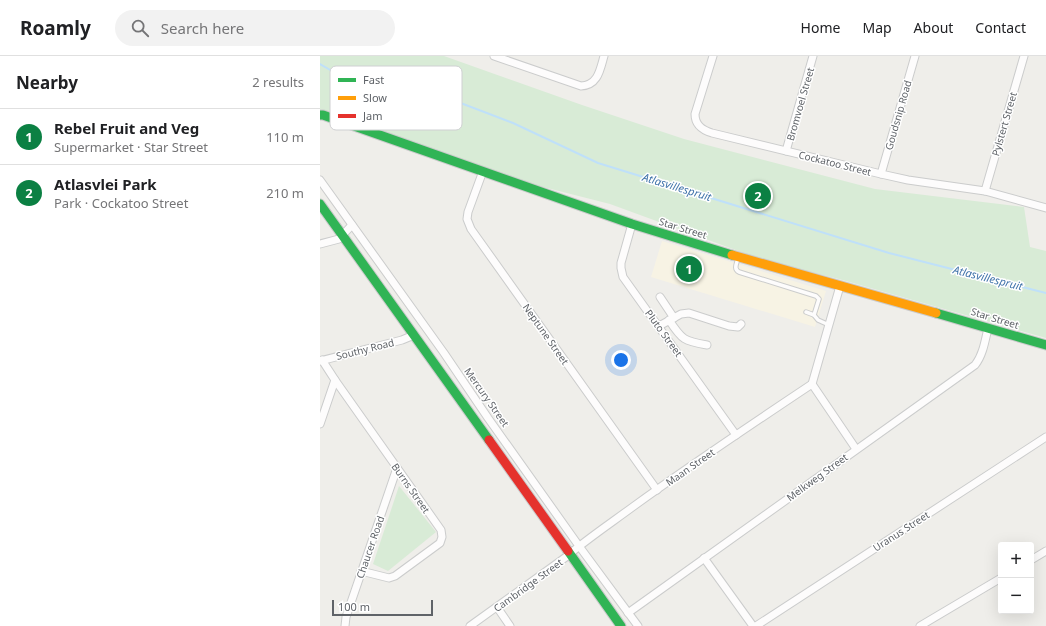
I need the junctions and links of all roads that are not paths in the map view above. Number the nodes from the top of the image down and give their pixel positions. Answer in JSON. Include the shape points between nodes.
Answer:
{"nodes":[{"id":1,"x":495,"y":56,"type":"edge"},
{"id":2,"x":604,"y":56,"type":"edge"},
{"id":3,"x":713,"y":56,"type":"edge"},
{"id":4,"x":813,"y":56,"type":"edge"},
{"id":5,"x":915,"y":56,"type":"edge"},
{"id":6,"x":1024,"y":56,"type":"edge"},
{"id":7,"x":320,"y":115,"type":"edge"},
{"id":8,"x":330,"y":118,"type":"edge"},
{"id":9,"x":364,"y":130,"type":"edge"},
{"id":10,"x":786,"y":151,"type":"junction"},
{"id":11,"x":483,"y":171,"type":"junction"},
{"id":12,"x":881,"y":174,"type":"junction"},
{"id":13,"x":320,"y":180,"type":"edge"},
{"id":14,"x":985,"y":191,"type":"junction"},
{"id":15,"x":320,"y":204,"type":"edge"},
{"id":16,"x":1046,"y":208,"type":"edge"},
{"id":17,"x":320,"y":212,"type":"edge"},
{"id":18,"x":632,"y":224,"type":"junction"},
{"id":19,"x":352,"y":225,"type":"junction"},
{"id":20,"x":341,"y":237,"type":"junction"},
{"id":21,"x":320,"y":244,"type":"edge"},
{"id":22,"x":739,"y":256,"type":"junction"},
{"id":23,"x":840,"y":286,"type":"junction"},
{"id":24,"x":660,"y":297,"type":"dead end"},
{"id":25,"x":806,"y":312,"type":"dead end"},
{"id":26,"x":814,"y":315,"type":"junction"},
{"id":27,"x":671,"y":319,"type":"junction"},
{"id":28,"x":741,"y":324,"type":"dead end"},
{"id":29,"x":829,"y":325,"type":"junction"},
{"id":30,"x":659,"y":326,"type":"junction"},
{"id":31,"x":988,"y":328,"type":"junction"},
{"id":32,"x":412,"y":336,"type":"junction"},
{"id":33,"x":707,"y":345,"type":"dead end"},
{"id":34,"x":1046,"y":345,"type":"edge"},
{"id":35,"x":321,"y":361,"type":"edge"},
{"id":36,"x":335,"y":380,"type":"junction"},
{"id":37,"x":812,"y":384,"type":"junction"},
{"id":38,"x":320,"y":424,"type":"edge"},
{"id":39,"x":736,"y":434,"type":"junction"},
{"id":40,"x":1046,"y":436,"type":"edge"},
{"id":41,"x":856,"y":449,"type":"junction"},
{"id":42,"x":397,"y":468,"type":"junction"},
{"id":43,"x":657,"y":490,"type":"junction"},
{"id":44,"x":579,"y":546,"type":"junction"},
{"id":45,"x":1046,"y":551,"type":"edge"},
{"id":46,"x":568,"y":555,"type":"junction"},
{"id":47,"x":704,"y":558,"type":"junction"},
{"id":48,"x":1034,"y":558,"type":"edge"},
{"id":49,"x":362,"y":571,"type":"junction"},
{"id":50,"x":998,"y":580,"type":"edge"},
{"id":51,"x":497,"y":607,"type":"junction"},
{"id":52,"x":628,"y":613,"type":"junction"},
{"id":53,"x":346,"y":626,"type":"edge"},
{"id":54,"x":470,"y":626,"type":"edge"},
{"id":55,"x":510,"y":626,"type":"edge"},
{"id":56,"x":615,"y":626,"type":"edge"},
{"id":57,"x":621,"y":626,"type":"edge"},
{"id":58,"x":638,"y":626,"type":"edge"},
{"id":59,"x":755,"y":626,"type":"edge"},
{"id":60,"x":920,"y":626,"type":"edge"}],
"edges":[{"from":1,"to":2,"type":"street","via":[[581,86],[594,81]]},
{"from":3,"to":10,"type":"street","name":"Cockatoo Street","via":[[695,114],[699,126],[707,131]]},
{"from":4,"to":10,"type":"street","name":"Bromvoel Street"},
{"from":5,"to":12,"type":"street","name":"Goudsnip Road"},
{"from":6,"to":14,"type":"street","name":"Pylstert Street"},
{"from":7,"to":8,"type":"street","name":"Star Street"},
{"from":9,"to":11,"type":"street","name":"Star Street"},
{"from":10,"to":12,"type":"street","name":"Cockatoo Street"},
{"from":11,"to":18,"type":"street","name":"Star Street"},
{"from":11,"to":43,"type":"street","name":"Neptune Street","via":[[468,212],[471,229]]},
{"from":12,"to":14,"type":"street","name":"Cockatoo Street"},
{"from":13,"to":19,"type":"street","name":"Mercury Street"},
{"from":14,"to":16,"type":"street","name":"Cockatoo Street"},
{"from":15,"to":20,"type":"street"},
{"from":17,"to":20,"type":"street"},
{"from":18,"to":22,"type":"street","name":"Star Street"},
{"from":18,"to":30,"type":"street","name":"Pluto Street","via":[[621,263],[623,277]]},
{"from":19,"to":20,"type":"street"},
{"from":19,"to":44,"type":"street","name":"Mercury Street"},
{"from":20,"to":21,"type":"street"},
{"from":20,"to":32,"type":"street"},
{"from":22,"to":23,"type":"street","name":"Star Street"},
{"from":22,"to":26,"type":"lane","via":[[736,271],[816,296],[819,299]]},
{"from":23,"to":29,"type":"street"},
{"from":23,"to":31,"type":"street","name":"Star Street"},
{"from":24,"to":27,"type":"street"},
{"from":25,"to":26,"type":"lane"},
{"from":26,"to":29,"type":"lane"},
{"from":27,"to":28,"type":"street","via":[[689,313],[729,326],[738,327]]},
{"from":27,"to":30,"type":"street"},
{"from":27,"to":33,"type":"street","via":[[679,335],[693,343]]},
{"from":29,"to":37,"type":"street"},
{"from":30,"to":39,"type":"street","name":"Pluto Street"},
{"from":31,"to":34,"type":"street","name":"Star Street"},
{"from":31,"to":41,"type":"street","name":"Melkweg Street","via":[[982,353],[975,365]]},
{"from":32,"to":35,"type":"street","name":"Southy Road"},
{"from":32,"to":46,"type":"street","via":[[534,514]]},
{"from":35,"to":36,"type":"street","name":"Burns Street"},
{"from":36,"to":38,"type":"street"},
{"from":36,"to":42,"type":"street","name":"Burns Street"},
{"from":37,"to":39,"type":"street","name":"Maan Street"},
{"from":37,"to":41,"type":"street"},
{"from":39,"to":43,"type":"street","name":"Maan Street"},
{"from":40,"to":59,"type":"street","name":"Uranus Street"},
{"from":41,"to":47,"type":"street","name":"Melkweg Street"},
{"from":42,"to":49,"type":"street","name":"Chaucer Road"},
{"from":42,"to":49,"type":"street","name":"Burns Street","via":[[441,530],[440,543],[392,578]]},
{"from":43,"to":44,"type":"street","name":"Maan Street"},
{"from":44,"to":46,"type":"street","name":"Maan Street"},
{"from":44,"to":52,"type":"street","name":"Mercury Street"},
{"from":45,"to":48,"type":"street"},
{"from":46,"to":51,"type":"street","name":"Cambridge Street"},
{"from":46,"to":56,"type":"street"},
{"from":46,"to":57,"type":"street"},
{"from":47,"to":52,"type":"street","name":"Melkweg Street"},
{"from":47,"to":59,"type":"street"},
{"from":49,"to":53,"type":"street","name":"Chaucer Road","via":[[346,617]]},
{"from":50,"to":60,"type":"street"},
{"from":51,"to":54,"type":"street","name":"Cambridge Street"},
{"from":51,"to":55,"type":"street"},
{"from":52,"to":58,"type":"street","name":"Mercury Street"}]}
